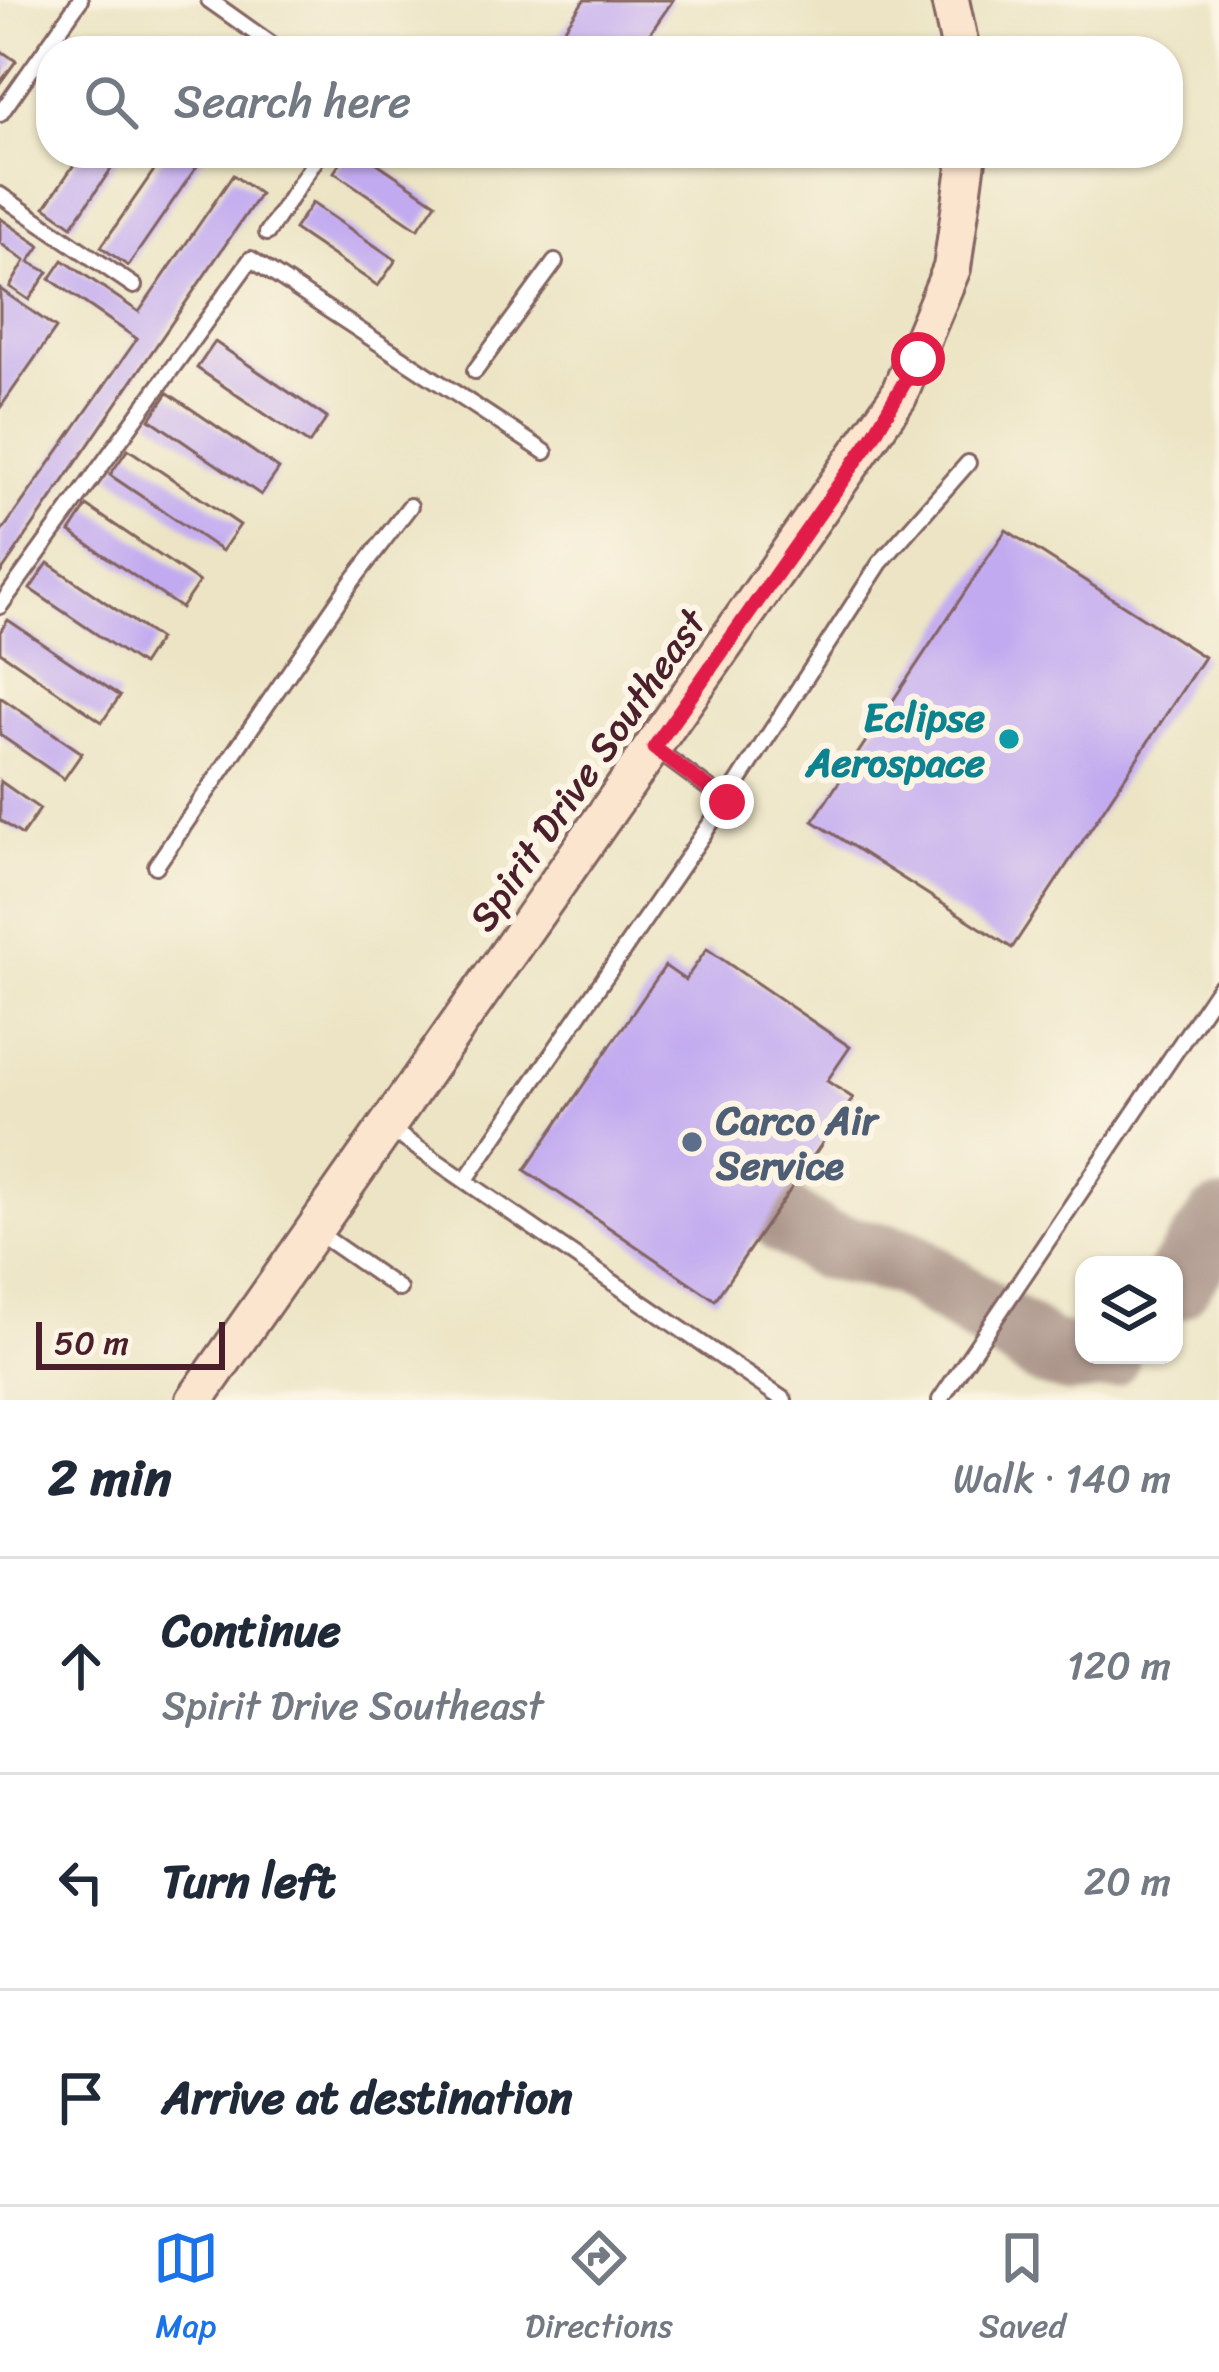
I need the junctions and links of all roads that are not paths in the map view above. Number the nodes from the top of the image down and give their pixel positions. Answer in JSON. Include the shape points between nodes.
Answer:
{"nodes":[{"id":1,"x":80,"y":0,"type":"edge"},
{"id":2,"x":950,"y":0,"type":"edge"},
{"id":3,"x":210,"y":1,"type":"edge"},
{"id":4,"x":55,"y":36,"type":"edge"},
{"id":5,"x":260,"y":36,"type":"edge"},
{"id":6,"x":958,"y":36,"type":"edge"},
{"id":7,"x":36,"y":63,"type":"edge"},
{"id":8,"x":0,"y":114,"type":"edge"},
{"id":9,"x":310,"y":168,"type":"edge"},
{"id":10,"x":966,"y":168,"type":"edge"},
{"id":11,"x":0,"y":195,"type":"edge"},
{"id":12,"x":267,"y":233,"type":"dead end"},
{"id":13,"x":555,"y":262,"type":"dead end"},
{"id":14,"x":134,"y":286,"type":"dead end"},
{"id":15,"x":475,"y":371,"type":"dead end"},
{"id":16,"x":544,"y":452,"type":"dead end"},
{"id":17,"x":968,"y":463,"type":"dead end"},
{"id":18,"x":410,"y":506,"type":"dead end"},
{"id":19,"x":0,"y":606,"type":"edge"},
{"id":20,"x":654,"y":748,"type":"junction"},
{"id":21,"x":727,"y":802,"type":"junction"},
{"id":22,"x":156,"y":866,"type":"dead end"},
{"id":23,"x":1219,"y":987,"type":"edge"},
{"id":24,"x":387,"y":1127,"type":"junction"},
{"id":25,"x":467,"y":1178,"type":"junction"},
{"id":26,"x":314,"y":1230,"type":"junction"},
{"id":27,"x":399,"y":1289,"type":"dead end"},
{"id":28,"x":195,"y":1400,"type":"edge"},
{"id":29,"x":784,"y":1400,"type":"edge"},
{"id":30,"x":940,"y":1400,"type":"edge"}],
"edges":[{"from":1,"to":4,"type":"lane"},
{"from":2,"to":6,"type":"street"},
{"from":3,"to":5,"type":"lane"},
{"from":7,"to":8,"type":"lane"},
{"from":9,"to":12,"type":"lane"},
{"from":10,"to":20,"type":"street","name":"Spirit Drive Southeast","via":[[952,268],[918,359],[872,438]]},
{"from":11,"to":14,"type":"lane"},
{"from":13,"to":15,"type":"lane"},
{"from":16,"to":19,"type":"lane","via":[[250,259]]},
{"from":17,"to":21,"type":"lane","via":[[880,563]]},
{"from":18,"to":22,"type":"lane"},
{"from":20,"to":21,"type":"lane"},
{"from":20,"to":24,"type":"street","name":"Spirit Drive Southeast"},
{"from":21,"to":25,"type":"lane"},
{"from":23,"to":30,"type":"lane"},
{"from":24,"to":25,"type":"lane"},
{"from":24,"to":26,"type":"street","name":"Spirit Drive Southeast"},
{"from":25,"to":29,"type":"lane"},
{"from":26,"to":27,"type":"lane"},
{"from":26,"to":28,"type":"street","name":"Spirit Drive Southeast"}]}
